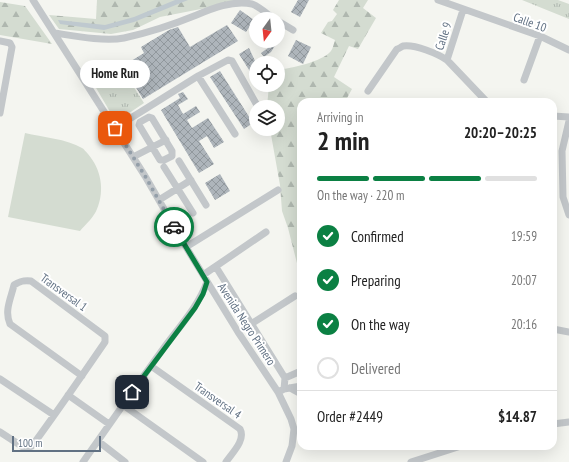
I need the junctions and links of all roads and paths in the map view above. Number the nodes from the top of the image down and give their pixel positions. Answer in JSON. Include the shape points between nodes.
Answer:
{"nodes":[{"id":1,"x":33,"y":0,"type":"edge"},
{"id":2,"x":438,"y":0,"type":"edge"},
{"id":3,"x":463,"y":10,"type":"junction"},
{"id":4,"x":264,"y":12,"type":"edge"},
{"id":5,"x":285,"y":25,"type":"edge"},
{"id":6,"x":293,"y":30,"type":"dead end"},
{"id":7,"x":54,"y":33,"type":"junction"},
{"id":8,"x":540,"y":36,"type":"junction"},
{"id":9,"x":0,"y":41,"type":"edge"},
{"id":10,"x":569,"y":50,"type":"edge"},
{"id":11,"x":447,"y":60,"type":"junction"},
{"id":12,"x":198,"y":76,"type":"junction"},
{"id":13,"x":524,"y":80,"type":"dead end"},
{"id":14,"x":2,"y":88,"type":"edge"},
{"id":15,"x":368,"y":91,"type":"dead end"},
{"id":16,"x":483,"y":98,"type":"edge"},
{"id":17,"x":254,"y":100,"type":"edge"},
{"id":18,"x":0,"y":113,"type":"edge"},
{"id":19,"x":557,"y":116,"type":"edge"},
{"id":20,"x":569,"y":117,"type":"edge"},
{"id":21,"x":569,"y":121,"type":"edge"},
{"id":22,"x":115,"y":128,"type":"junction"},
{"id":23,"x":235,"y":134,"type":"dead end"},
{"id":24,"x":166,"y":140,"type":"junction"},
{"id":25,"x":569,"y":146,"type":"edge"},
{"id":26,"x":153,"y":147,"type":"junction"},
{"id":27,"x":562,"y":151,"type":"junction"},
{"id":28,"x":133,"y":157,"type":"junction"},
{"id":29,"x":179,"y":161,"type":"dead end"},
{"id":30,"x":164,"y":167,"type":"dead end"},
{"id":31,"x":191,"y":180,"type":"junction"},
{"id":32,"x":177,"y":188,"type":"junction"},
{"id":33,"x":278,"y":190,"type":"dead end"},
{"id":34,"x":566,"y":195,"type":"edge"},
{"id":35,"x":159,"y":200,"type":"junction"},
{"id":36,"x":206,"y":205,"type":"dead end"},
{"id":37,"x":194,"y":213,"type":"dead end"},
{"id":38,"x":569,"y":216,"type":"edge"},
{"id":39,"x":266,"y":232,"type":"dead end"},
{"id":40,"x":186,"y":247,"type":"junction"},
{"id":41,"x":216,"y":267,"type":"junction"},
{"id":42,"x":203,"y":275,"type":"junction"},
{"id":43,"x":207,"y":282,"type":"junction"},
{"id":44,"x":295,"y":296,"type":"dead end"},
{"id":45,"x":251,"y":324,"type":"junction"},
{"id":46,"x":557,"y":329,"type":"edge"},
{"id":47,"x":569,"y":332,"type":"edge"},
{"id":48,"x":151,"y":366,"type":"junction"},
{"id":49,"x":297,"y":374,"type":"edge"},
{"id":50,"x":82,"y":376,"type":"junction"},
{"id":51,"x":285,"y":378,"type":"junction"},
{"id":52,"x":0,"y":379,"type":"edge"},
{"id":53,"x":297,"y":387,"type":"edge"},
{"id":54,"x":284,"y":389,"type":"junction"},
{"id":55,"x":297,"y":393,"type":"edge"},
{"id":56,"x":68,"y":395,"type":"junction"},
{"id":57,"x":123,"y":405,"type":"junction"},
{"id":58,"x":54,"y":415,"type":"junction"},
{"id":59,"x":569,"y":422,"type":"edge"},
{"id":60,"x":109,"y":424,"type":"junction"},
{"id":61,"x":557,"y":424,"type":"edge"},
{"id":62,"x":0,"y":432,"type":"edge"},
{"id":63,"x":98,"y":441,"type":"junction"},
{"id":64,"x":448,"y":450,"type":"edge"},
{"id":65,"x":84,"y":462,"type":"edge"},
{"id":66,"x":126,"y":462,"type":"edge"},
{"id":67,"x":203,"y":462,"type":"edge"},
{"id":68,"x":226,"y":462,"type":"edge"},
{"id":69,"x":286,"y":462,"type":"edge"},
{"id":70,"x":411,"y":462,"type":"edge"}],
"edges":[{"from":1,"to":7,"type":"street","name":"Avenida Negro Primero"},
{"from":2,"to":3,"type":"street","name":"Calle 10"},
{"from":3,"to":8,"type":"street","name":"Calle 10"},
{"from":3,"to":11,"type":"street","name":"Calle 9"},
{"from":4,"to":7,"type":"street","via":[[252,4],[232,2],[122,39],[98,39]]},
{"from":5,"to":6,"type":"street"},
{"from":7,"to":22,"type":"street","name":"Avenida Negro Primero"},
{"from":8,"to":10,"type":"street","name":"Calle 10"},
{"from":8,"to":13,"type":"street"},
{"from":9,"to":14,"type":"street","via":[[10,42],[12,47]]},
{"from":11,"to":15,"type":"street","via":[[438,54],[403,46],[397,49]]},
{"from":11,"to":16,"type":"street","name":"Calle 9"},
{"from":12,"to":17,"type":"street","via":[[228,60],[232,61]]},
{"from":12,"to":22,"type":"street"},
{"from":12,"to":23,"type":"street"},
{"from":14,"to":18,"type":"street"},
{"from":19,"to":20,"type":"street"},
{"from":21,"to":27,"type":"street"},
{"from":22,"to":28,"type":"street","name":"Avenida Negro Primero"},
{"from":24,"to":26,"type":"street"},
{"from":24,"to":26,"type":"street","via":[[172,156],[160,160]]},
{"from":24,"to":26,"type":"street","via":[[152,118],[140,122]]},
{"from":25,"to":27,"type":"street"},
{"from":26,"to":28,"type":"street"},
{"from":27,"to":34,"type":"street"},
{"from":28,"to":35,"type":"street","name":"Avenida Negro Primero"},
{"from":29,"to":31,"type":"street"},
{"from":30,"to":32,"type":"street"},
{"from":31,"to":32,"type":"street"},
{"from":31,"to":36,"type":"street"},
{"from":32,"to":35,"type":"street"},
{"from":32,"to":37,"type":"street"},
{"from":33,"to":40,"type":"street"},
{"from":34,"to":38,"type":"street"},
{"from":35,"to":40,"type":"street","name":"Avenida Negro Primero"},
{"from":39,"to":41,"type":"street"},
{"from":40,"to":42,"type":"street","name":"Avenida Negro Primero"},
{"from":41,"to":42,"type":"street"},
{"from":41,"to":45,"type":"street"},
{"from":42,"to":43,"type":"street","name":"Avenida Negro Primero"},
{"from":43,"to":48,"type":"street","via":[[195,308]]},
{"from":43,"to":54,"type":"street","name":"Avenida Negro Primero","via":[[238,332]]},
{"from":44,"to":45,"type":"street"},
{"from":45,"to":51,"type":"street"},
{"from":46,"to":47,"type":"street"},
{"from":48,"to":57,"type":"street"},
{"from":48,"to":68,"type":"street","name":"Transversal 4","via":[[240,429],[242,439]]},
{"from":49,"to":51,"type":"street"},
{"from":50,"to":50,"type":"street","name":"Transversal 1","via":[[105,342],[105,336],[31,281],[25,280],[14,285],[7,312],[10,324]]},
{"from":50,"to":56,"type":"street","name":"Transversal 1"},
{"from":51,"to":54,"type":"street"},
{"from":52,"to":58,"type":"street"},
{"from":53,"to":54,"type":"street"},
{"from":54,"to":55,"type":"street"},
{"from":54,"to":69,"type":"street","name":"Avenida Negro Primero","via":[[294,429],[292,446]]},
{"from":56,"to":58,"type":"street","name":"Transversal 1"},
{"from":56,"to":60,"type":"street"},
{"from":57,"to":60,"type":"street"},
{"from":57,"to":67,"type":"street"},
{"from":58,"to":62,"type":"street","name":"Transversal 1","via":[[32,446],[27,448],[18,446]]},
{"from":59,"to":61,"type":"street"},
{"from":60,"to":63,"type":"street"},
{"from":63,"to":65,"type":"street"},
{"from":63,"to":66,"type":"street"},
{"from":64,"to":70,"type":"street"}]}
